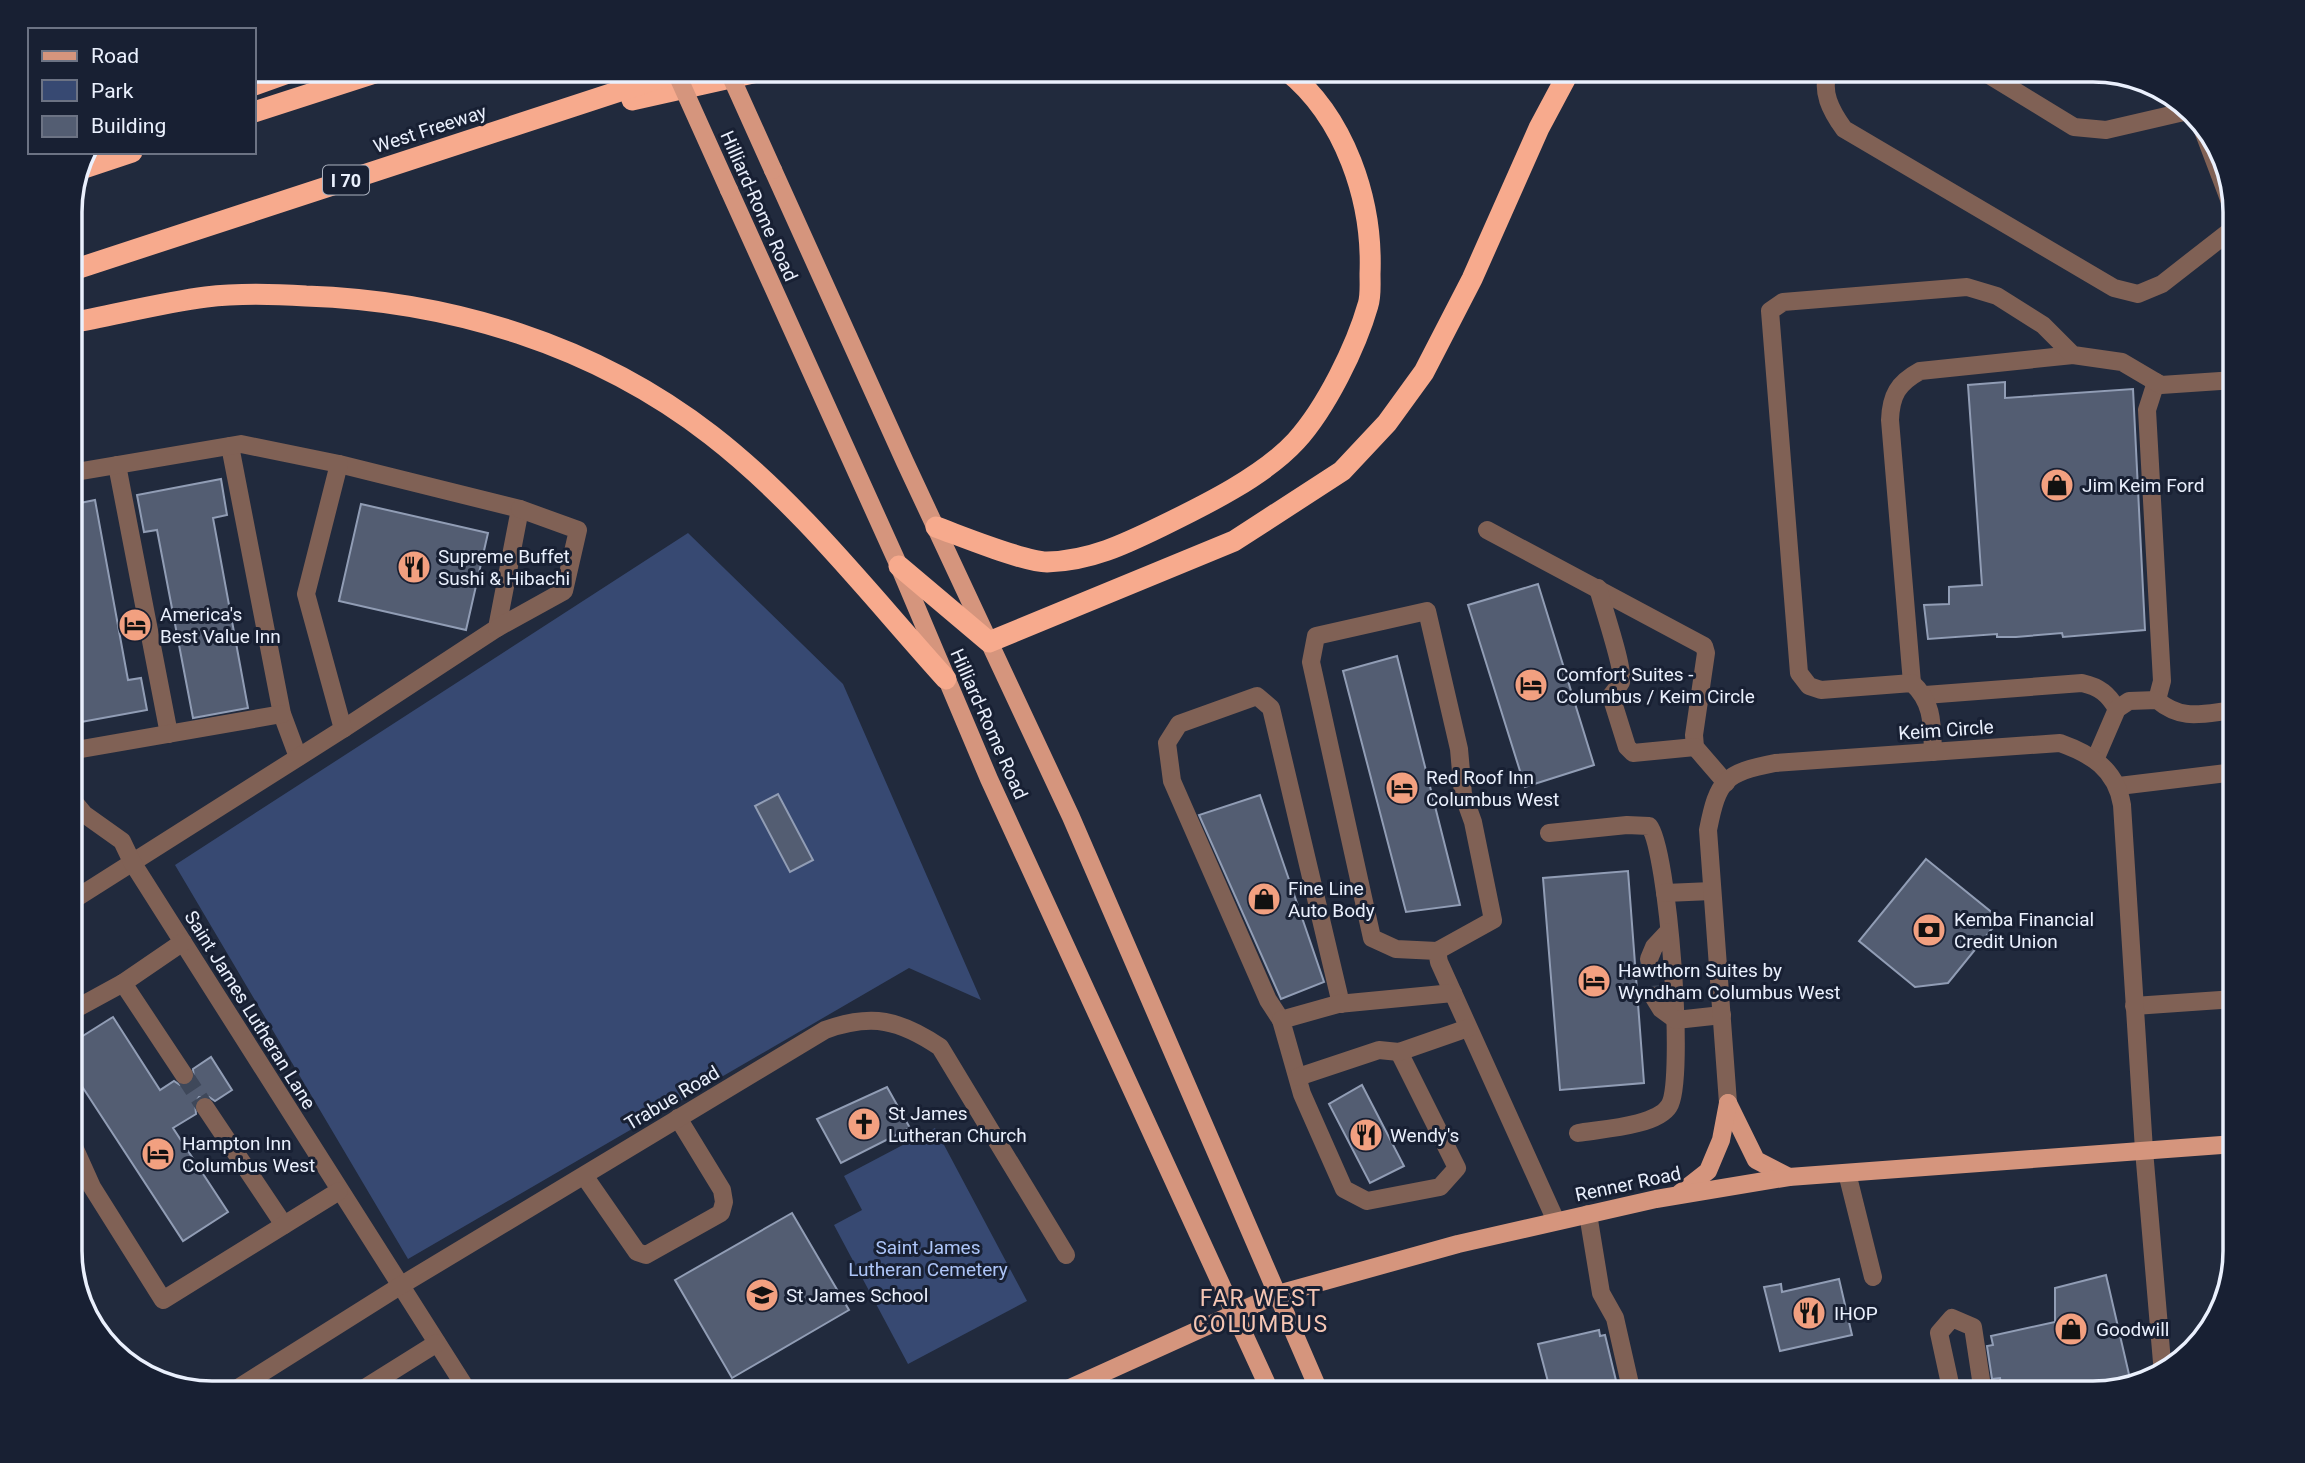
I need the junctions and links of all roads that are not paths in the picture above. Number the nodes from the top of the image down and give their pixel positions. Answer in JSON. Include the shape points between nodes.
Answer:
{"nodes":[{"id":1,"x":1297,"y":82,"type":"edge"},
{"id":2,"x":1563,"y":82,"type":"edge"},
{"id":3,"x":1824,"y":82,"type":"edge"},
{"id":4,"x":2001,"y":82,"type":"edge"},
{"id":5,"x":345,"y":83,"type":"edge"},
{"id":6,"x":644,"y":83,"type":"edge"},
{"id":7,"x":681,"y":83,"type":"edge"},
{"id":8,"x":708,"y":83,"type":"edge"},
{"id":9,"x":734,"y":83,"type":"edge"},
{"id":10,"x":256,"y":112,"type":"edge"},
{"id":11,"x":2177,"y":113,"type":"edge"},
{"id":12,"x":507,"y":127,"type":"junction"},
{"id":13,"x":126,"y":154,"type":"edge"},
{"id":14,"x":91,"y":166,"type":"edge"},
{"id":15,"x":2222,"y":237,"type":"edge"},
{"id":16,"x":83,"y":267,"type":"edge"},
{"id":17,"x":83,"y":321,"type":"edge"},
{"id":18,"x":2073,"y":355,"type":"junction"},
{"id":19,"x":2222,"y":381,"type":"edge"},
{"id":20,"x":2156,"y":382,"type":"junction"},
{"id":21,"x":230,"y":446,"type":"junction"},
{"id":22,"x":340,"y":464,"type":"junction"},
{"id":23,"x":117,"y":465,"type":"junction"},
{"id":24,"x":83,"y":471,"type":"edge"},
{"id":25,"x":520,"y":509,"type":"junction"},
{"id":26,"x":936,"y":527,"type":"junction"},
{"id":27,"x":1487,"y":530,"type":"dead end"},
{"id":28,"x":899,"y":566,"type":"junction"},
{"id":29,"x":1598,"y":588,"type":"junction"},
{"id":30,"x":497,"y":628,"type":"junction"},
{"id":31,"x":989,"y":642,"type":"junction"},
{"id":32,"x":946,"y":679,"type":"junction"},
{"id":33,"x":1919,"y":689,"type":"junction"},
{"id":34,"x":2157,"y":700,"type":"junction"},
{"id":35,"x":2117,"y":709,"type":"junction"},
{"id":36,"x":2222,"y":711,"type":"edge"},
{"id":37,"x":282,"y":713,"type":"junction"},
{"id":38,"x":343,"y":729,"type":"junction"},
{"id":39,"x":169,"y":734,"type":"junction"},
{"id":40,"x":1696,"y":747,"type":"junction"},
{"id":41,"x":83,"y":749,"type":"edge"},
{"id":42,"x":1933,"y":752,"type":"junction"},
{"id":43,"x":298,"y":757,"type":"junction"},
{"id":44,"x":2095,"y":760,"type":"junction"},
{"id":45,"x":2223,"y":774,"type":"edge"},
{"id":46,"x":1727,"y":783,"type":"junction"},
{"id":47,"x":2119,"y":786,"type":"junction"},
{"id":48,"x":83,"y":813,"type":"edge"},
{"id":49,"x":1549,"y":833,"type":"dead end"},
{"id":50,"x":132,"y":862,"type":"junction"},
{"id":51,"x":1712,"y":891,"type":"junction"},
{"id":52,"x":1665,"y":893,"type":"junction"},
{"id":53,"x":83,"y":894,"type":"edge"},
{"id":54,"x":1668,"y":932,"type":"junction"},
{"id":55,"x":183,"y":942,"type":"junction"},
{"id":56,"x":1437,"y":951,"type":"junction"},
{"id":57,"x":1649,"y":958,"type":"tunnel mouth"},
{"id":58,"x":123,"y":983,"type":"junction"},
{"id":59,"x":1453,"y":993,"type":"junction"},
{"id":60,"x":1653,"y":996,"type":"tunnel mouth"},
{"id":61,"x":2223,"y":1000,"type":"edge"},
{"id":62,"x":1341,"y":1004,"type":"junction"},
{"id":63,"x":83,"y":1005,"type":"edge"},
{"id":64,"x":2134,"y":1006,"type":"junction"},
{"id":65,"x":1722,"y":1015,"type":"junction"},
{"id":66,"x":1281,"y":1020,"type":"junction"},
{"id":67,"x":1676,"y":1020,"type":"junction"},
{"id":68,"x":1468,"y":1028,"type":"junction"},
{"id":69,"x":1399,"y":1052,"type":"junction"},
{"id":70,"x":184,"y":1075,"type":"tunnel mouth"},
{"id":71,"x":1297,"y":1077,"type":"junction"},
{"id":72,"x":1728,"y":1103,"type":"junction"},
{"id":73,"x":205,"y":1107,"type":"tunnel mouth"},
{"id":74,"x":678,"y":1118,"type":"junction"},
{"id":75,"x":1578,"y":1133,"type":"dead end"},
{"id":76,"x":2223,"y":1145,"type":"edge"},
{"id":77,"x":2144,"y":1150,"type":"junction"},
{"id":78,"x":83,"y":1167,"type":"edge"},
{"id":79,"x":1847,"y":1173,"type":"junction"},
{"id":80,"x":585,"y":1177,"type":"junction"},
{"id":81,"x":1789,"y":1177,"type":"junction"},
{"id":82,"x":339,"y":1191,"type":"junction"},
{"id":83,"x":1677,"y":1195,"type":"junction"},
{"id":84,"x":1588,"y":1214,"type":"junction"},
{"id":85,"x":1556,"y":1221,"type":"junction"},
{"id":86,"x":284,"y":1225,"type":"junction"},
{"id":87,"x":1066,"y":1255,"type":"dead end"},
{"id":88,"x":1873,"y":1276,"type":"dead end"},
{"id":89,"x":400,"y":1286,"type":"junction"},
{"id":90,"x":1278,"y":1294,"type":"junction"},
{"id":91,"x":1235,"y":1312,"type":"junction"},
{"id":92,"x":437,"y":1343,"type":"junction"},
{"id":93,"x":2164,"y":1359,"type":"edge"},
{"id":94,"x":249,"y":1381,"type":"edge"},
{"id":95,"x":376,"y":1381,"type":"edge"},
{"id":96,"x":461,"y":1381,"type":"edge"},
{"id":97,"x":1085,"y":1381,"type":"edge"},
{"id":98,"x":1266,"y":1381,"type":"edge"},
{"id":99,"x":1315,"y":1381,"type":"edge"},
{"id":100,"x":1629,"y":1381,"type":"edge"},
{"id":101,"x":1949,"y":1381,"type":"edge"},
{"id":102,"x":1981,"y":1381,"type":"edge"}],
"edges":[{"from":1,"to":26,"type":"highway","via":[[1327,116],[1349,158],[1364,200],[1371,245],[1369,303],[1360,327],[1328,393],[1297,440],[1190,513],[1078,560],[1043,562]]},
{"from":2,"to":31,"type":"highway","via":[[1424,372],[1387,424],[1342,471],[1234,541]]},
{"from":3,"to":15,"type":"street","via":[[1843,129],[2114,288],[2138,295],[2162,284]]},
{"from":4,"to":11,"type":"street","via":[[2074,127],[2106,130]]},
{"from":5,"to":10,"type":"highway"},
{"from":6,"to":12,"type":"highway","name":"West Freeway","number":"I 70"},
{"from":7,"to":28,"type":"main road","name":"Hilliard-Rome Road","bridge":true},
{"from":8,"to":12,"type":"highway"},
{"from":9,"to":26,"type":"main road","name":"Hilliard-Rome Road","bridge":true},
{"from":12,"to":16,"type":"highway","name":"West Freeway","number":"I 70"},
{"from":13,"to":14,"type":"highway"},
{"from":17,"to":32,"type":"highway","via":[[207,297],[326,296],[421,308],[497,325],[549,343],[598,365],[711,435],[777,495]]},
{"from":18,"to":20,"type":"street","via":[[2122,362]]},
{"from":18,"to":33,"type":"street","via":[[1920,371],[1902,381],[1891,398]]},
{"from":18,"to":33,"type":"street","via":[[2043,325],[1997,296],[1967,287],[1783,302],[1770,311],[1800,673],[1809,686],[1821,690]]},
{"from":19,"to":20,"type":"street"},
{"from":20,"to":34,"type":"street","via":[[2147,410],[2162,681]]},
{"from":21,"to":22,"type":"street","via":[[241,444]]},
{"from":21,"to":23,"type":"street"},
{"from":21,"to":37,"type":"street"},
{"from":22,"to":25,"type":"street"},
{"from":22,"to":38,"type":"street","via":[[306,594]]},
{"from":23,"to":24,"type":"street"},
{"from":23,"to":39,"type":"street"},
{"from":25,"to":30,"type":"street"},
{"from":25,"to":30,"type":"street","via":[[579,530],[564,592]]},
{"from":26,"to":31,"type":"main road","name":"Hilliard-Rome Road"},
{"from":27,"to":29,"type":"street"},
{"from":28,"to":31,"type":"highway"},
{"from":28,"to":32,"type":"main road","name":"Hilliard-Rome Road"},
{"from":29,"to":40,"type":"street","via":[[1704,646]]},
{"from":29,"to":40,"type":"street","via":[[1621,666],[1621,681],[1611,696],[1627,747],[1633,753]]},
{"from":30,"to":38,"type":"street"},
{"from":31,"to":90,"type":"main road","name":"Hilliard-Rome Road","via":[[1071,817]]},
{"from":32,"to":91,"type":"main road","name":"Hilliard-Rome Road"},
{"from":33,"to":35,"type":"street","via":[[2082,683],[2097,687]]},
{"from":33,"to":42,"type":"street","via":[[1932,716]]},
{"from":34,"to":35,"type":"street","via":[[2129,701]]},
{"from":34,"to":36,"type":"street","via":[[2171,711],[2187,715]]},
{"from":35,"to":44,"type":"street"},
{"from":37,"to":39,"type":"street"},
{"from":37,"to":43,"type":"street"},
{"from":38,"to":43,"type":"street"},
{"from":39,"to":41,"type":"street"},
{"from":40,"to":46,"type":"street"},
{"from":42,"to":44,"type":"street","name":"Keim Circle","via":[[2060,743],[2089,753]]},
{"from":42,"to":46,"type":"street","name":"Keim Circle","via":[[1775,762],[1741,769]]},
{"from":43,"to":50,"type":"street"},
{"from":44,"to":47,"type":"street","name":"Keim Circle"},
{"from":45,"to":47,"type":"street"},
{"from":46,"to":51,"type":"street","via":[[1716,792],[1708,830]]},
{"from":47,"to":64,"type":"street"},
{"from":48,"to":50,"type":"street","name":"Saint James Lutheran Lane","via":[[122,841]]},
{"from":49,"to":52,"type":"street","via":[[1649,826],[1659,846]]},
{"from":50,"to":53,"type":"street"},
{"from":50,"to":55,"type":"street","name":"Saint James Lutheran Lane"},
{"from":51,"to":52,"type":"street"},
{"from":51,"to":65,"type":"street"},
{"from":52,"to":54,"type":"street"},
{"from":54,"to":57,"type":"street"},
{"from":54,"to":67,"type":"street"},
{"from":55,"to":58,"type":"street"},
{"from":55,"to":82,"type":"street","name":"Saint James Lutheran Lane"},
{"from":56,"to":56,"type":"street","via":[[1493,920],[1427,611],[1316,636],[1311,662],[1372,938],[1396,949]]},
{"from":56,"to":59,"type":"street"},
{"from":58,"to":63,"type":"street"},
{"from":58,"to":70,"type":"street"},
{"from":59,"to":62,"type":"street"},
{"from":59,"to":68,"type":"street"},
{"from":60,"to":67,"type":"street"},
{"from":61,"to":64,"type":"street"},
{"from":62,"to":66,"type":"street"},
{"from":62,"to":66,"type":"street","via":[[1271,708],[1257,695],[1180,724],[1167,743],[1172,781],[1268,1000]]},
{"from":64,"to":77,"type":"street"},
{"from":65,"to":67,"type":"street"},
{"from":65,"to":72,"type":"street"},
{"from":66,"to":71,"type":"street"},
{"from":67,"to":75,"type":"street","via":[[1675,1087],[1670,1106],[1646,1121]]},
{"from":68,"to":69,"type":"street"},
{"from":68,"to":85,"type":"street"},
{"from":69,"to":71,"type":"street","via":[[1379,1050]]},
{"from":69,"to":71,"type":"street","via":[[1457,1168],[1440,1187],[1367,1201],[1344,1189]]},
{"from":72,"to":81,"type":"main road","via":[[1756,1160]]},
{"from":72,"to":83,"type":"main road","via":[[1708,1171]]},
{"from":73,"to":86,"type":"street"},
{"from":74,"to":80,"type":"street","name":"Trabue Road"},
{"from":74,"to":80,"type":"street","via":[[722,1189],[721,1213],[646,1255],[637,1252]]},
{"from":74,"to":87,"type":"street","name":"Trabue Road","via":[[825,1030],[849,1021],[881,1020],[914,1030],[940,1048]]},
{"from":76,"to":77,"type":"main road","name":"Renner Road"},
{"from":77,"to":79,"type":"main road","name":"Renner Road"},
{"from":77,"to":93,"type":"street"},
{"from":78,"to":86,"type":"street","via":[[163,1300]]},
{"from":79,"to":81,"type":"main road","name":"Renner Road"},
{"from":79,"to":88,"type":"street"},
{"from":80,"to":89,"type":"street","name":"Trabue Road"},
{"from":81,"to":83,"type":"main road","name":"Renner Road"},
{"from":82,"to":86,"type":"street"},
{"from":82,"to":89,"type":"street","name":"Saint James Lutheran Lane"},
{"from":83,"to":84,"type":"main road","name":"Renner Road"},
{"from":84,"to":85,"type":"main road","name":"Renner Road"},
{"from":84,"to":100,"type":"street","via":[[1601,1293],[1615,1318]]},
{"from":85,"to":90,"type":"main road","name":"Renner Road","via":[[1382,1263]]},
{"from":89,"to":92,"type":"street","name":"Saint James Lutheran Lane"},
{"from":89,"to":94,"type":"street","name":"Trabue Road"},
{"from":90,"to":91,"type":"main road","name":"Renner Road"},
{"from":90,"to":99,"type":"main road","name":"Hilliard-Rome Road"},
{"from":91,"to":97,"type":"main road","name":"Renner Road"},
{"from":91,"to":98,"type":"main road","name":"Hilliard-Rome Road"},
{"from":92,"to":95,"type":"street"},
{"from":92,"to":96,"type":"street","name":"Saint James Lutheran Lane"},
{"from":101,"to":102,"type":"street","via":[[1939,1333],[1952,1318],[1973,1327]]}]}
